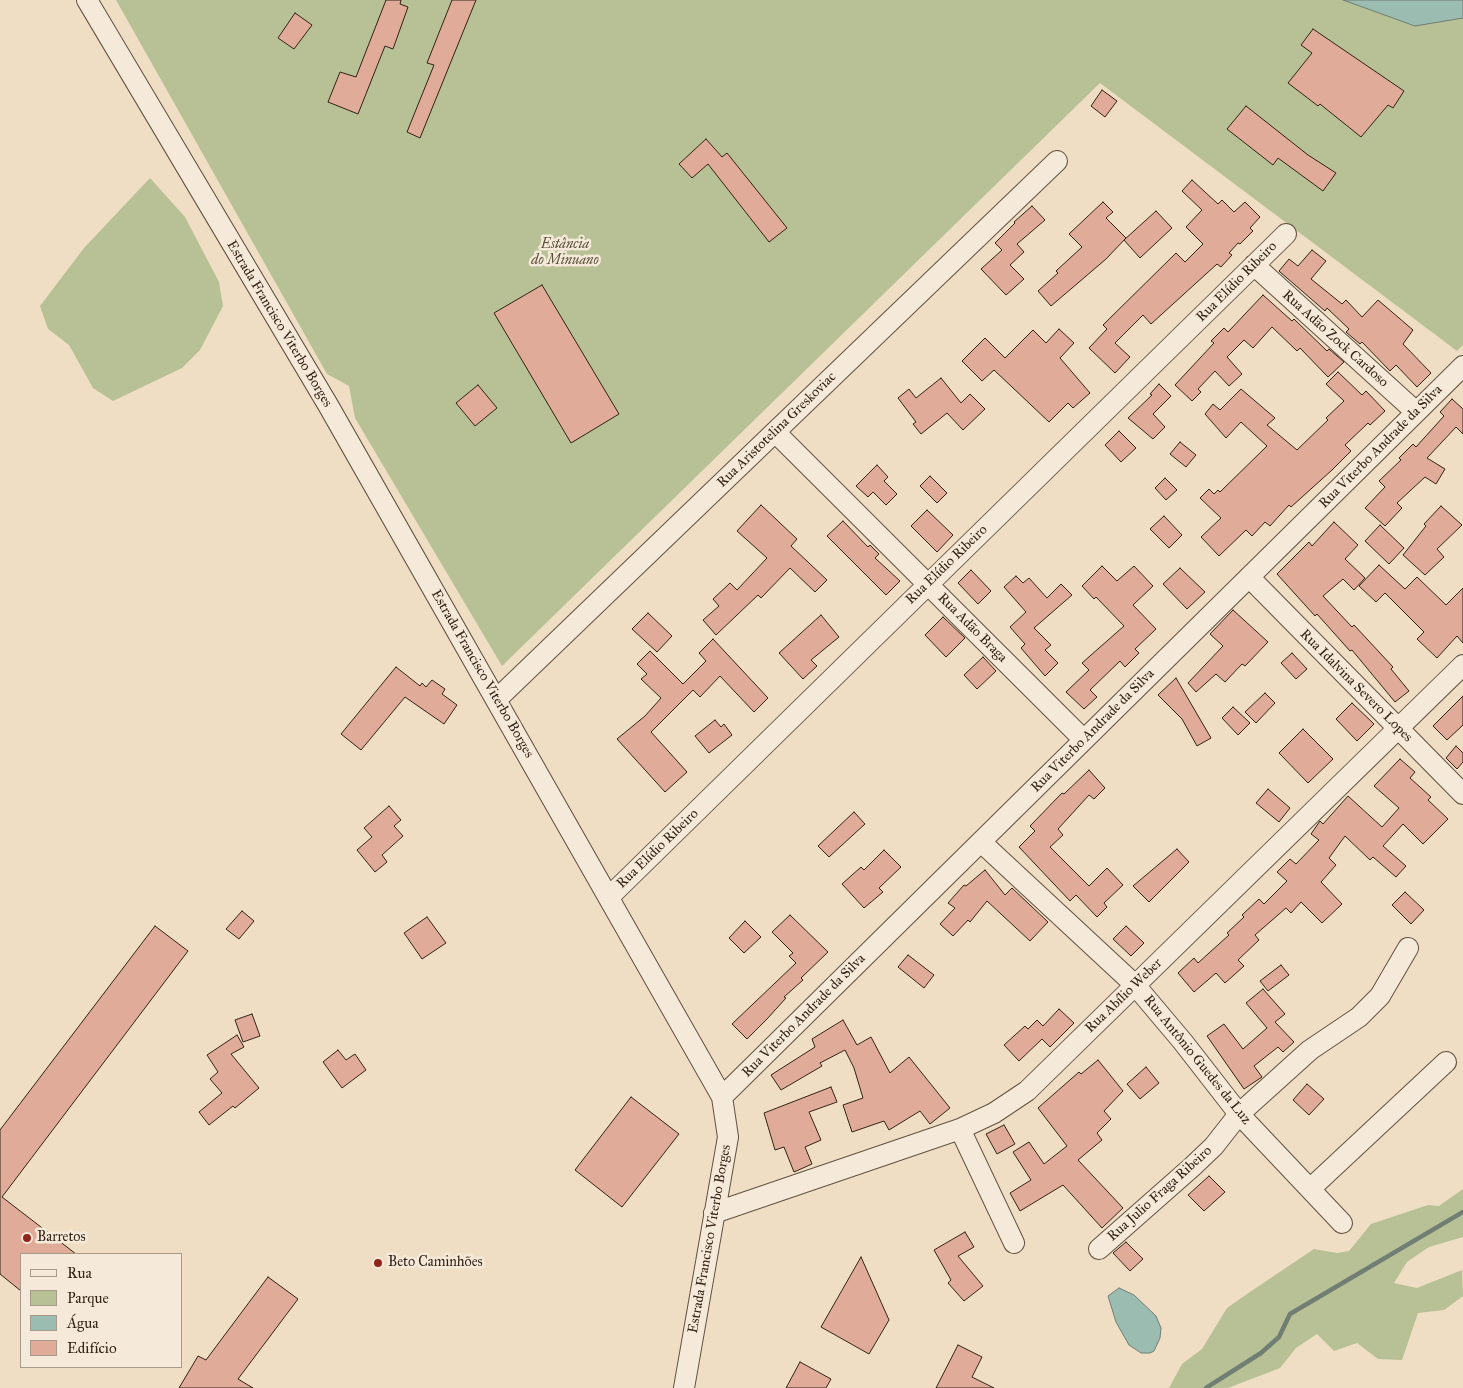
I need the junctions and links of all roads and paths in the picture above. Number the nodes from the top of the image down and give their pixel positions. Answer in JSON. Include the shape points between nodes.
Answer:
{"nodes":[{"id":1,"x":87,"y":0,"type":"edge"},
{"id":2,"x":1057,"y":161,"type":"dead end"},
{"id":3,"x":1286,"y":234,"type":"dead end"},
{"id":4,"x":1254,"y":265,"type":"junction"},
{"id":5,"x":1463,"y":366,"type":"edge"},
{"id":6,"x":1416,"y":412,"type":"junction"},
{"id":7,"x":775,"y":432,"type":"junction"},
{"id":8,"x":1248,"y":578,"type":"junction"},
{"id":9,"x":928,"y":584,"type":"junction"},
{"id":10,"x":1463,"y":664,"type":"edge"},
{"id":11,"x":497,"y":699,"type":"junction"},
{"id":12,"x":1398,"y":728,"type":"junction"},
{"id":13,"x":1084,"y":740,"type":"junction"},
{"id":14,"x":1463,"y":794,"type":"edge"},
{"id":15,"x":981,"y":842,"type":"junction"},
{"id":16,"x":609,"y":896,"type":"junction"},
{"id":17,"x":1408,"y":948,"type":"dead end"},
{"id":18,"x":1135,"y":985,"type":"junction"},
{"id":19,"x":1446,"y":1062,"type":"dead end"},
{"id":20,"x":722,"y":1097,"type":"junction"},
{"id":21,"x":1239,"y":1114,"type":"junction"},
{"id":22,"x":960,"y":1129,"type":"junction"},
{"id":23,"x":1310,"y":1189,"type":"junction"},
{"id":24,"x":714,"y":1213,"type":"junction"},
{"id":25,"x":1342,"y":1223,"type":"dead end"},
{"id":26,"x":1014,"y":1243,"type":"dead end"},
{"id":27,"x":1099,"y":1249,"type":"dead end"},
{"id":28,"x":684,"y":1388,"type":"edge"}],
"edges":[{"from":1,"to":11,"type":"street","name":"Estrada Francisco Viterbo Borges","via":[[328,405]]},
{"from":2,"to":7,"type":"street","name":"Rua Aristotelina Greskoviac"},
{"from":3,"to":4,"type":"street","name":"Rua Elídio Ribeiro"},
{"from":4,"to":6,"type":"street","name":"Rua Adão Zock Cardoso"},
{"from":4,"to":9,"type":"street","name":"Rua Elídio Ribeiro"},
{"from":5,"to":6,"type":"street","name":"Rua Viterbo Andrade da Silva"},
{"from":6,"to":8,"type":"street","name":"Rua Viterbo Andrade da Silva"},
{"from":7,"to":9,"type":"street","name":"Rua Adão Braga"},
{"from":7,"to":11,"type":"street","name":"Rua Aristotelina Greskoviac"},
{"from":8,"to":12,"type":"street","name":"Rua Idalvina Severo Lopes"},
{"from":8,"to":13,"type":"street","name":"Rua Viterbo Andrade da Silva"},
{"from":9,"to":13,"type":"street","name":"Rua Adão Braga"},
{"from":9,"to":16,"type":"street","name":"Rua Elídio Ribeiro"},
{"from":10,"to":12,"type":"street","name":"Rua Abílio Weber"},
{"from":11,"to":16,"type":"street","name":"Estrada Francisco Viterbo Borges"},
{"from":12,"to":14,"type":"street","name":"Rua Idalvina Severo Lopes"},
{"from":12,"to":18,"type":"street","name":"Rua Abílio Weber"},
{"from":13,"to":15,"type":"street","name":"Rua Viterbo Andrade da Silva"},
{"from":15,"to":18,"type":"street","name":"Rua Antônio Guedes da Luz"},
{"from":15,"to":20,"type":"street","name":"Rua Viterbo Andrade da Silva"},
{"from":16,"to":20,"type":"street","name":"Estrada Francisco Viterbo Borges"},
{"from":17,"to":21,"type":"street","name":"Rua Julio Fraga Ribeiro","via":[[1380,996],[1359,1017],[1310,1050]]},
{"from":18,"to":21,"type":"street","name":"Rua Antônio Guedes da Luz"},
{"from":18,"to":22,"type":"street","name":"Rua Abílio Weber","via":[[1027,1091],[994,1114]]},
{"from":19,"to":23,"type":"street"},
{"from":20,"to":24,"type":"street","name":"Estrada Francisco Viterbo Borges","via":[[728,1137]]},
{"from":21,"to":23,"type":"street","name":"Rua Antônio Guedes da Luz"},
{"from":21,"to":27,"type":"street","name":"Rua Julio Fraga Ribeiro","via":[[1214,1146]]},
{"from":22,"to":24,"type":"street","name":"Rua Abílio Weber"},
{"from":22,"to":26,"type":"street"},
{"from":23,"to":25,"type":"street","name":"Rua Antônio Guedes da Luz"},
{"from":24,"to":28,"type":"street","name":"Estrada Francisco Viterbo Borges"}]}
